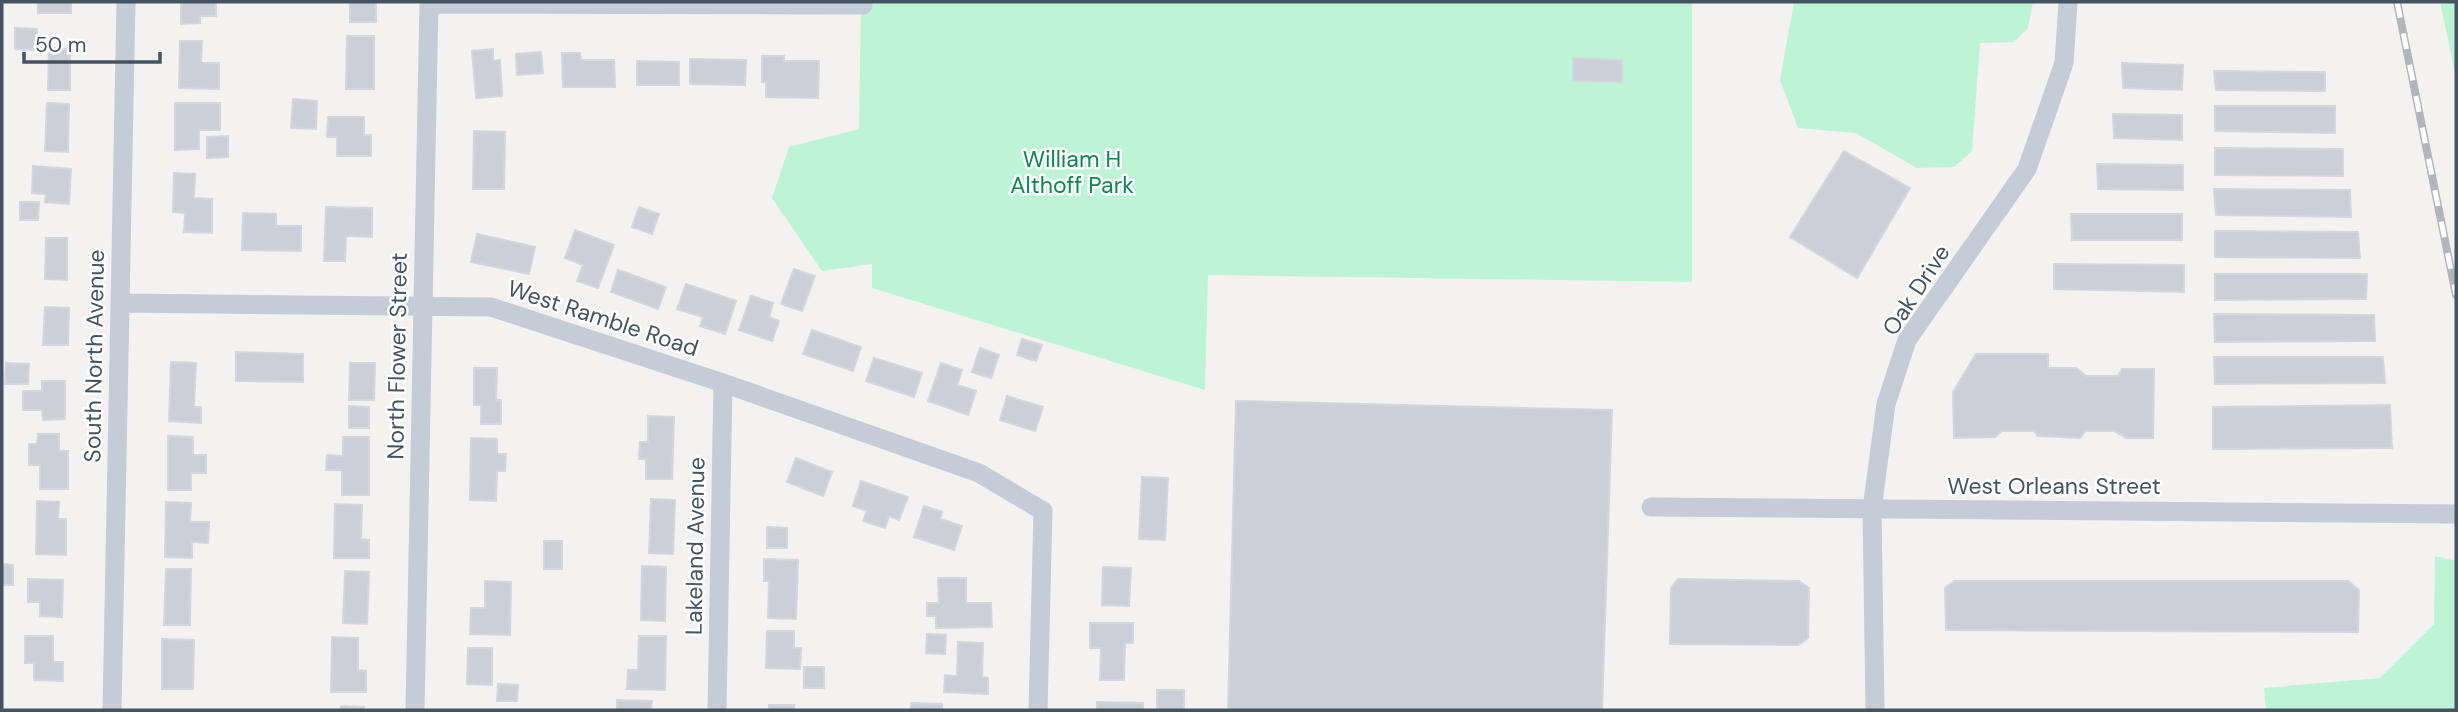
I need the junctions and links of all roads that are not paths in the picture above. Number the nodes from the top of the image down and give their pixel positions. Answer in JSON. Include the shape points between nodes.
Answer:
{"nodes":[{"id":1,"x":126,"y":2,"type":"edge"},
{"id":2,"x":2068,"y":2,"type":"edge"},
{"id":3,"x":429,"y":3,"type":"edge"},
{"id":4,"x":863,"y":5,"type":"dead end"},
{"id":5,"x":120,"y":303,"type":"junction"},
{"id":6,"x":422,"y":306,"type":"junction"},
{"id":7,"x":723,"y":383,"type":"junction"},
{"id":8,"x":1651,"y":507,"type":"dead end"},
{"id":9,"x":1872,"y":509,"type":"junction"},
{"id":10,"x":2456,"y":514,"type":"edge"},
{"id":11,"x":112,"y":710,"type":"edge"},
{"id":12,"x":415,"y":710,"type":"edge"},
{"id":13,"x":717,"y":710,"type":"edge"},
{"id":14,"x":1038,"y":710,"type":"edge"},
{"id":15,"x":1875,"y":710,"type":"edge"}],
"edges":[{"from":1,"to":5,"type":"street","name":"South North Avenue"},
{"from":2,"to":9,"type":"street","name":"Oak Drive","via":[[2064,63],[2027,169],[1907,340],[1886,404]]},
{"from":3,"to":4,"type":"street"},
{"from":3,"to":6,"type":"street","name":"North Flower Street"},
{"from":5,"to":6,"type":"street","name":"West Ramble Road"},
{"from":5,"to":11,"type":"street","name":"South North Avenue"},
{"from":6,"to":7,"type":"street","name":"West Ramble Road","via":[[491,307]]},
{"from":6,"to":12,"type":"street","name":"North Flower Street"},
{"from":7,"to":13,"type":"street","name":"Lakeland Avenue"},
{"from":7,"to":14,"type":"street","name":"West Ramble Road","via":[[979,473],[1044,511]]},
{"from":8,"to":9,"type":"street","name":"West Orleans Street"},
{"from":9,"to":10,"type":"street","name":"West Orleans Street"},
{"from":9,"to":15,"type":"street","name":"Oak Drive"}]}
